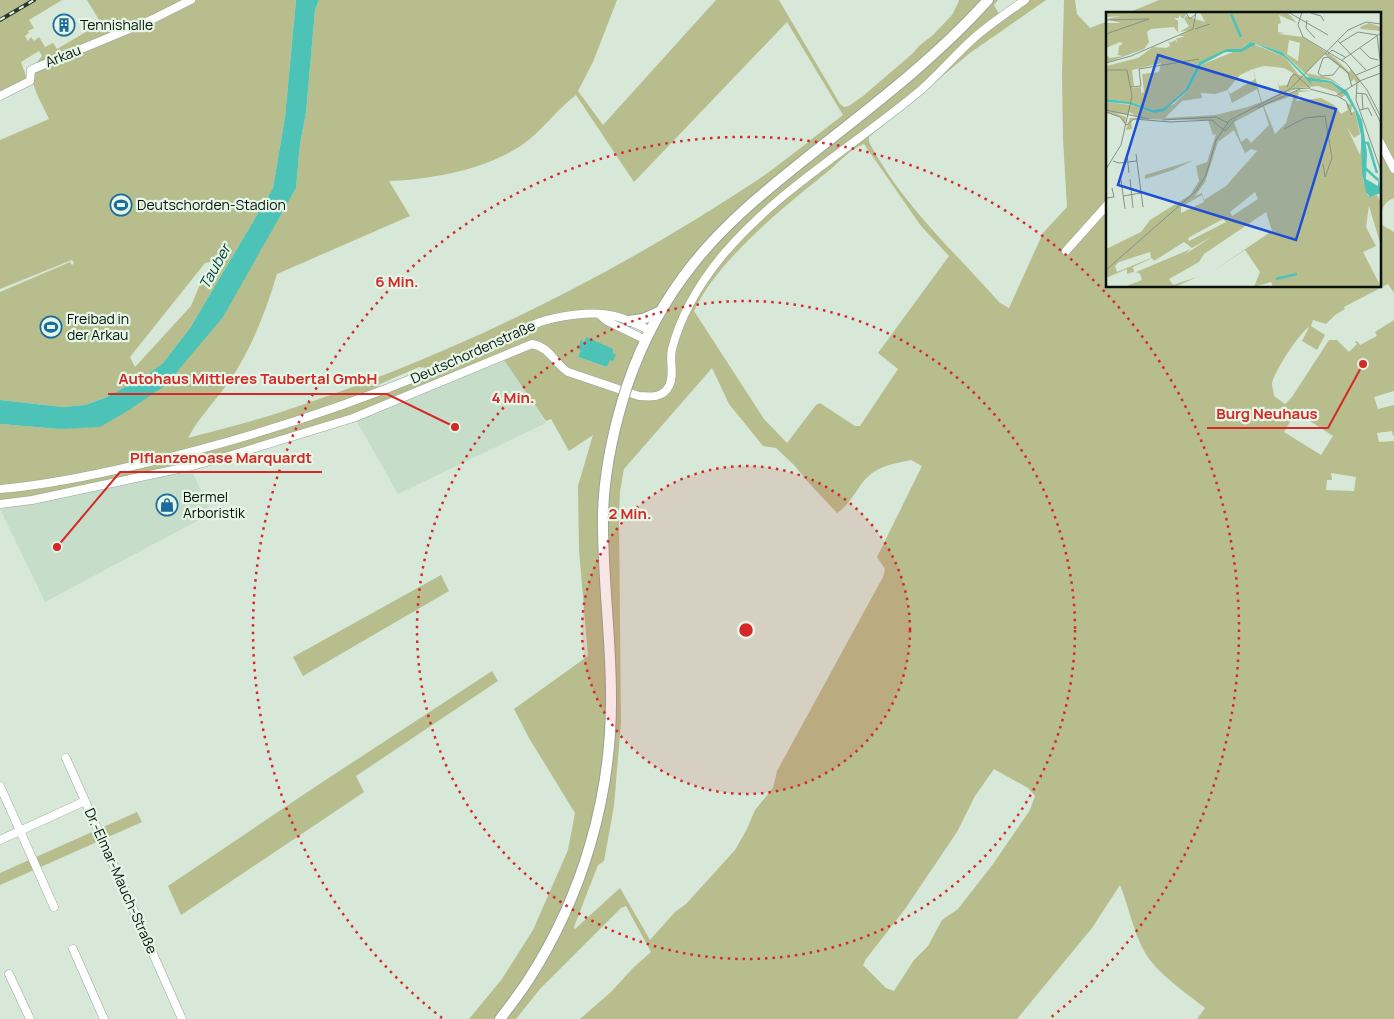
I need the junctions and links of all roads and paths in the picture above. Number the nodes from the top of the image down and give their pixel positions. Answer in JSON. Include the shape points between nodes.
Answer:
{"nodes":[{"id":1,"x":191,"y":0,"type":"edge"},
{"id":2,"x":979,"y":0,"type":"edge"},
{"id":3,"x":988,"y":0,"type":"edge"},
{"id":4,"x":1026,"y":0,"type":"edge"},
{"id":5,"x":969,"y":21,"type":"junction"},
{"id":6,"x":0,"y":96,"type":"edge"},
{"id":7,"x":1382,"y":146,"type":"edge"},
{"id":8,"x":1394,"y":169,"type":"edge"},
{"id":9,"x":1106,"y":206,"type":"edge"},
{"id":10,"x":1066,"y":251,"type":"dead end"},
{"id":11,"x":661,"y":310,"type":"junction"},
{"id":12,"x":600,"y":315,"type":"junction"},
{"id":13,"x":629,"y":321,"type":"junction"},
{"id":14,"x":649,"y":335,"type":"junction"},
{"id":15,"x":1,"y":489,"type":"edge"},
{"id":16,"x":0,"y":504,"type":"edge"},
{"id":17,"x":66,"y":758,"type":"dead end"},
{"id":18,"x":0,"y":786,"type":"edge"},
{"id":19,"x":85,"y":801,"type":"junction"},
{"id":20,"x":19,"y":831,"type":"junction"},
{"id":21,"x":0,"y":840,"type":"edge"},
{"id":22,"x":54,"y":907,"type":"dead end"},
{"id":23,"x":73,"y":948,"type":"dead end"},
{"id":24,"x":9,"y":974,"type":"dead end"},
{"id":25,"x":30,"y":1019,"type":"edge"},
{"id":26,"x":104,"y":1019,"type":"edge"},
{"id":27,"x":182,"y":1019,"type":"edge"},
{"id":28,"x":500,"y":1019,"type":"edge"}],
"edges":[{"from":1,"to":6,"type":"street","name":"Arkau","via":[[151,20],[33,68],[30,81]]},
{"from":2,"to":5,"type":"main road"},
{"from":3,"to":5,"type":"main road"},
{"from":4,"to":16,"type":"street","via":[[974,38],[923,88],[790,192],[738,238],[686,310],[672,350],[669,387],[662,394],[639,396],[568,372],[550,352],[532,344],[352,418],[232,455],[32,500]]},
{"from":5,"to":11,"type":"main road","via":[[917,69],[736,216],[694,262]]},
{"from":7,"to":8,"type":"street"},
{"from":9,"to":10,"type":"street"},
{"from":11,"to":13,"type":"main road","via":[[643,319]]},
{"from":11,"to":14,"type":"main road"},
{"from":12,"to":13,"type":"street","name":"Deutschordenstraße","via":[[610,314]]},
{"from":12,"to":14,"type":"street","via":[[607,321]]},
{"from":12,"to":15,"type":"street","name":"Deutschordenstraße","via":[[563,316],[540,322],[381,391],[229,442],[84,477]]},
{"from":13,"to":14,"type":"street","name":"Deutschordenstraße"},
{"from":14,"to":28,"type":"main road","bridge":true,"via":[[627,386],[605,477],[603,514],[611,697],[604,784],[588,853],[574,892],[529,979]]},
{"from":17,"to":19,"type":"street"},
{"from":18,"to":20,"type":"street"},
{"from":19,"to":20,"type":"street","name":"Dr.-Elmar-Mauch-Straße"},
{"from":19,"to":27,"type":"street","name":"Dr.-Elmar-Mauch-Straße"},
{"from":20,"to":21,"type":"street","name":"Dr.-Elmar-Mauch-Straße"},
{"from":20,"to":22,"type":"street"},
{"from":23,"to":26,"type":"street"},
{"from":24,"to":25,"type":"street"}]}
